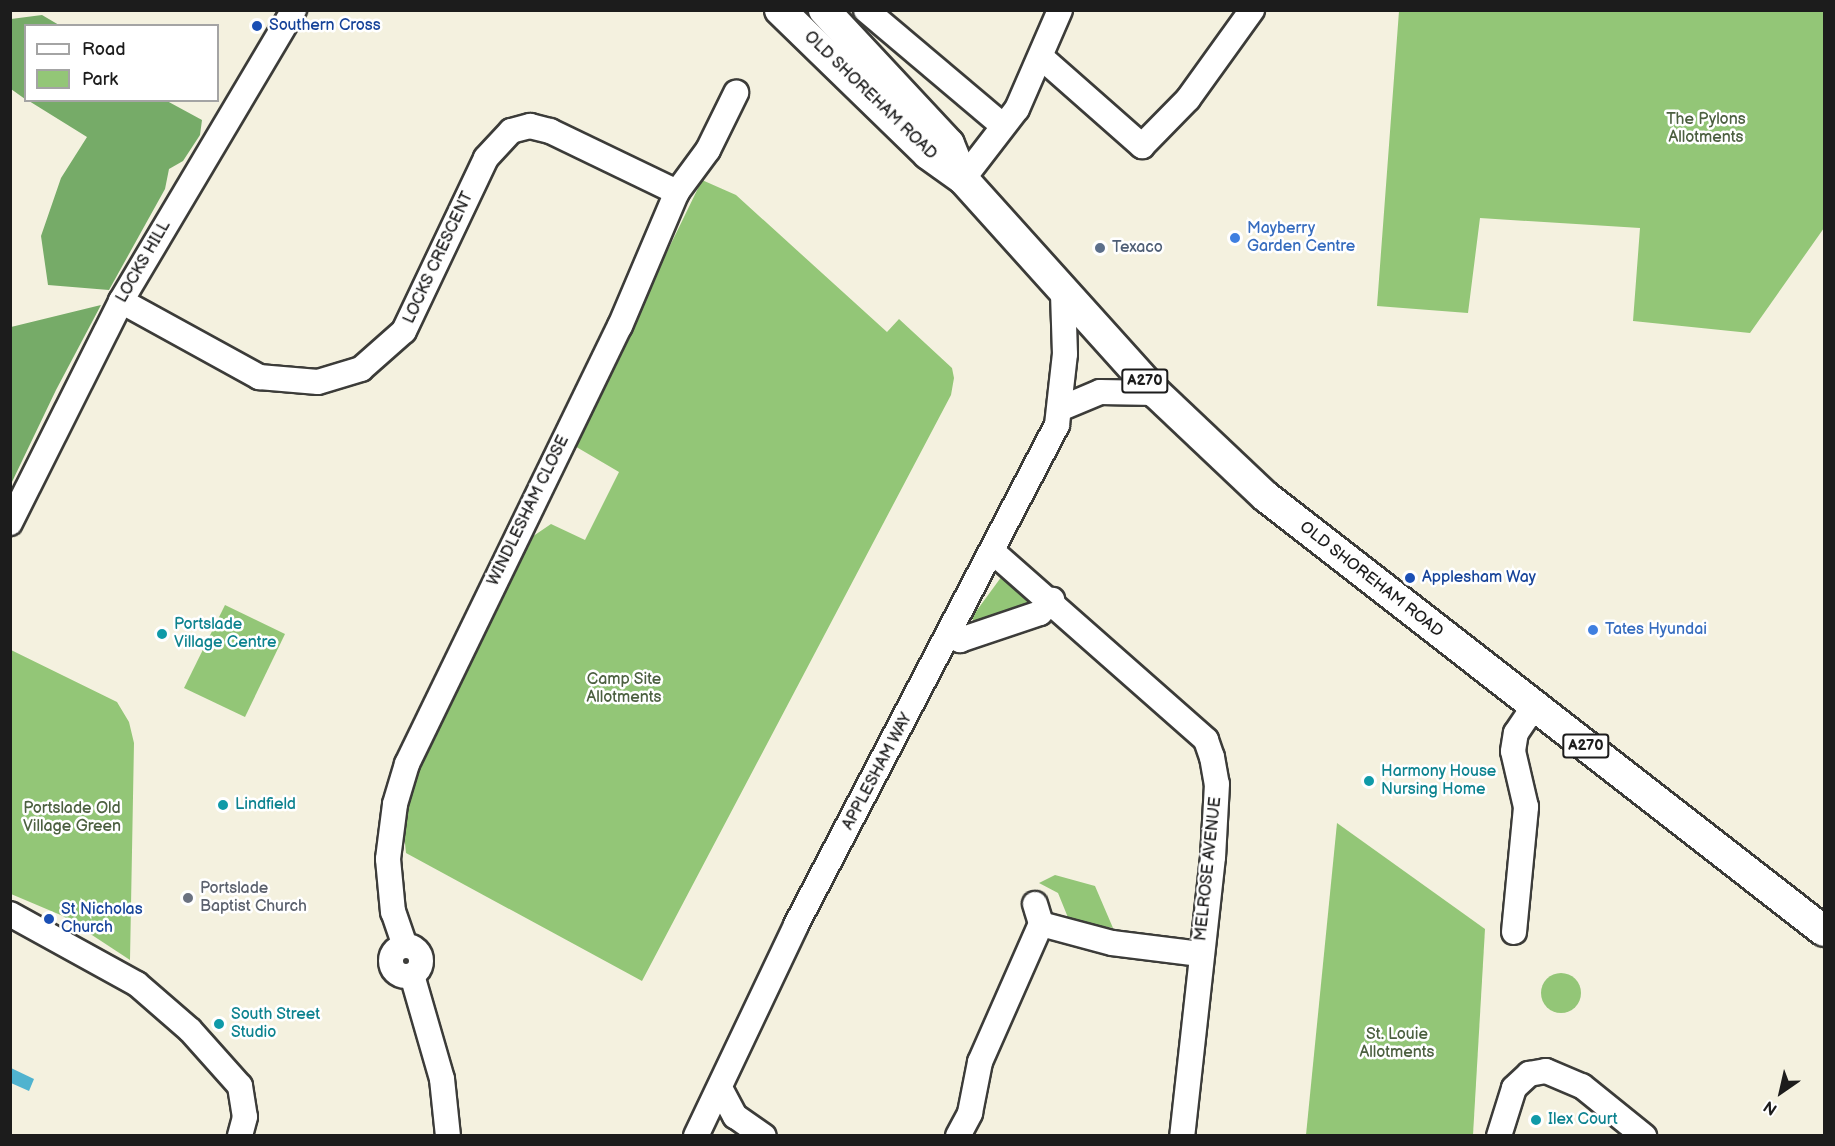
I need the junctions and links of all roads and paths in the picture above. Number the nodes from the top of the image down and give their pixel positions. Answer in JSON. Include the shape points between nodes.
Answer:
{"nodes":[{"id":1,"x":294,"y":10,"type":"edge"},
{"id":2,"x":780,"y":10,"type":"edge"},
{"id":3,"x":824,"y":10,"type":"edge"},
{"id":4,"x":1060,"y":10,"type":"edge"},
{"id":5,"x":1252,"y":10,"type":"edge"},
{"id":6,"x":873,"y":13,"type":"edge"},
{"id":7,"x":1041,"y":57,"type":"junction"},
{"id":8,"x":736,"y":93,"type":"dead end"},
{"id":9,"x":1001,"y":124,"type":"junction"},
{"id":10,"x":963,"y":179,"type":"junction"},
{"id":11,"x":677,"y":192,"type":"junction"},
{"id":12,"x":1063,"y":294,"type":"junction"},
{"id":13,"x":121,"y":301,"type":"junction"},
{"id":14,"x":1156,"y":393,"type":"junction"},
{"id":15,"x":1062,"y":408,"type":"junction"},
{"id":16,"x":10,"y":523,"type":"edge"},
{"id":17,"x":993,"y":552,"type":"junction"},
{"id":18,"x":1052,"y":600,"type":"junction"},
{"id":19,"x":950,"y":634,"type":"junction"},
{"id":20,"x":1534,"y":706,"type":"junction"},
{"id":21,"x":10,"y":915,"type":"edge"},
{"id":22,"x":1824,"y":931,"type":"edge"},
{"id":23,"x":1514,"y":932,"type":"dead end"},
{"id":24,"x":1200,"y":954,"type":"junction"},
{"id":25,"x":721,"y":1090,"type":"junction"},
{"id":26,"x":240,"y":1136,"type":"edge"},
{"id":27,"x":448,"y":1136,"type":"edge"},
{"id":28,"x":696,"y":1136,"type":"edge"},
{"id":29,"x":764,"y":1136,"type":"edge"},
{"id":30,"x":958,"y":1136,"type":"edge"},
{"id":31,"x":1182,"y":1136,"type":"edge"},
{"id":32,"x":1499,"y":1136,"type":"edge"},
{"id":33,"x":1644,"y":1136,"type":"edge"}],
"edges":[{"from":1,"to":13,"type":"street","name":"LOCKS HILL"},
{"from":2,"to":10,"type":"main road","name":"OLD SHOREHAM ROAD","number":"A270","via":[[928,154]]},
{"from":3,"to":10,"type":"main road","name":"OLD SHOREHAM ROAD","number":"A270","via":[[949,144]]},
{"from":4,"to":7,"type":"street"},
{"from":5,"to":7,"type":"street","via":[[1188,99],[1142,146]]},
{"from":6,"to":9,"type":"street"},
{"from":7,"to":9,"type":"street","via":[[1017,109]]},
{"from":8,"to":11,"type":"street","name":"WINDLESHAM CLOSE","via":[[708,150]]},
{"from":9,"to":10,"type":"street"},
{"from":10,"to":12,"type":"main road","name":"OLD SHOREHAM ROAD","number":"A270"},
{"from":11,"to":13,"type":"street","name":"LOCKS CRESCENT","via":[[550,131],[530,126],[511,131],[486,158],[404,331],[361,369],[318,382],[259,377]]},
{"from":11,"to":27,"type":"street","name":"WINDLESHAM CLOSE","via":[[620,326],[407,764],[395,804],[388,859],[393,912],[405,946],[414,948],[422,960],[412,975],[442,1079]]},
{"from":12,"to":14,"type":"main road","name":"OLD SHOREHAM ROAD","number":"A270"},
{"from":12,"to":15,"type":"street","name":"APPLESHAM WAY"},
{"from":13,"to":16,"type":"street","name":"LOCKS HILL"},
{"from":14,"to":15,"type":"street","via":[[1100,392]]},
{"from":14,"to":20,"type":"main road","name":"OLD SHOREHAM ROAD","number":"A270","via":[[1265,496]]},
{"from":15,"to":17,"type":"street","name":"APPLESHAM WAY"},
{"from":17,"to":18,"type":"street","name":"MELROSE AVENUE"},
{"from":17,"to":19,"type":"street","name":"APPLESHAM WAY"},
{"from":18,"to":19,"type":"street","via":[[1040,613],[970,637],[960,640]]},
{"from":18,"to":24,"type":"street","name":"MELROSE AVENUE","via":[[1206,740],[1217,784]]},
{"from":19,"to":25,"type":"street","name":"APPLESHAM WAY","via":[[727,1062]]},
{"from":20,"to":22,"type":"main road","name":"OLD SHOREHAM ROAD","number":"A270"},
{"from":20,"to":23,"type":"street","via":[[1516,733],[1513,751],[1526,807]]},
{"from":21,"to":26,"type":"street","via":[[137,984],[190,1030],[240,1086],[245,1117]]},
{"from":24,"to":30,"type":"street","via":[[1112,943],[1038,914],[980,1062],[970,1113]]},
{"from":24,"to":31,"type":"street","name":"MELROSE AVENUE"},
{"from":25,"to":28,"type":"street","name":"APPLESHAM WAY"},
{"from":25,"to":29,"type":"street","via":[[735,1116]]},
{"from":32,"to":33,"type":"street","via":[[1514,1088],[1529,1074],[1546,1071],[1582,1086]]}]}
